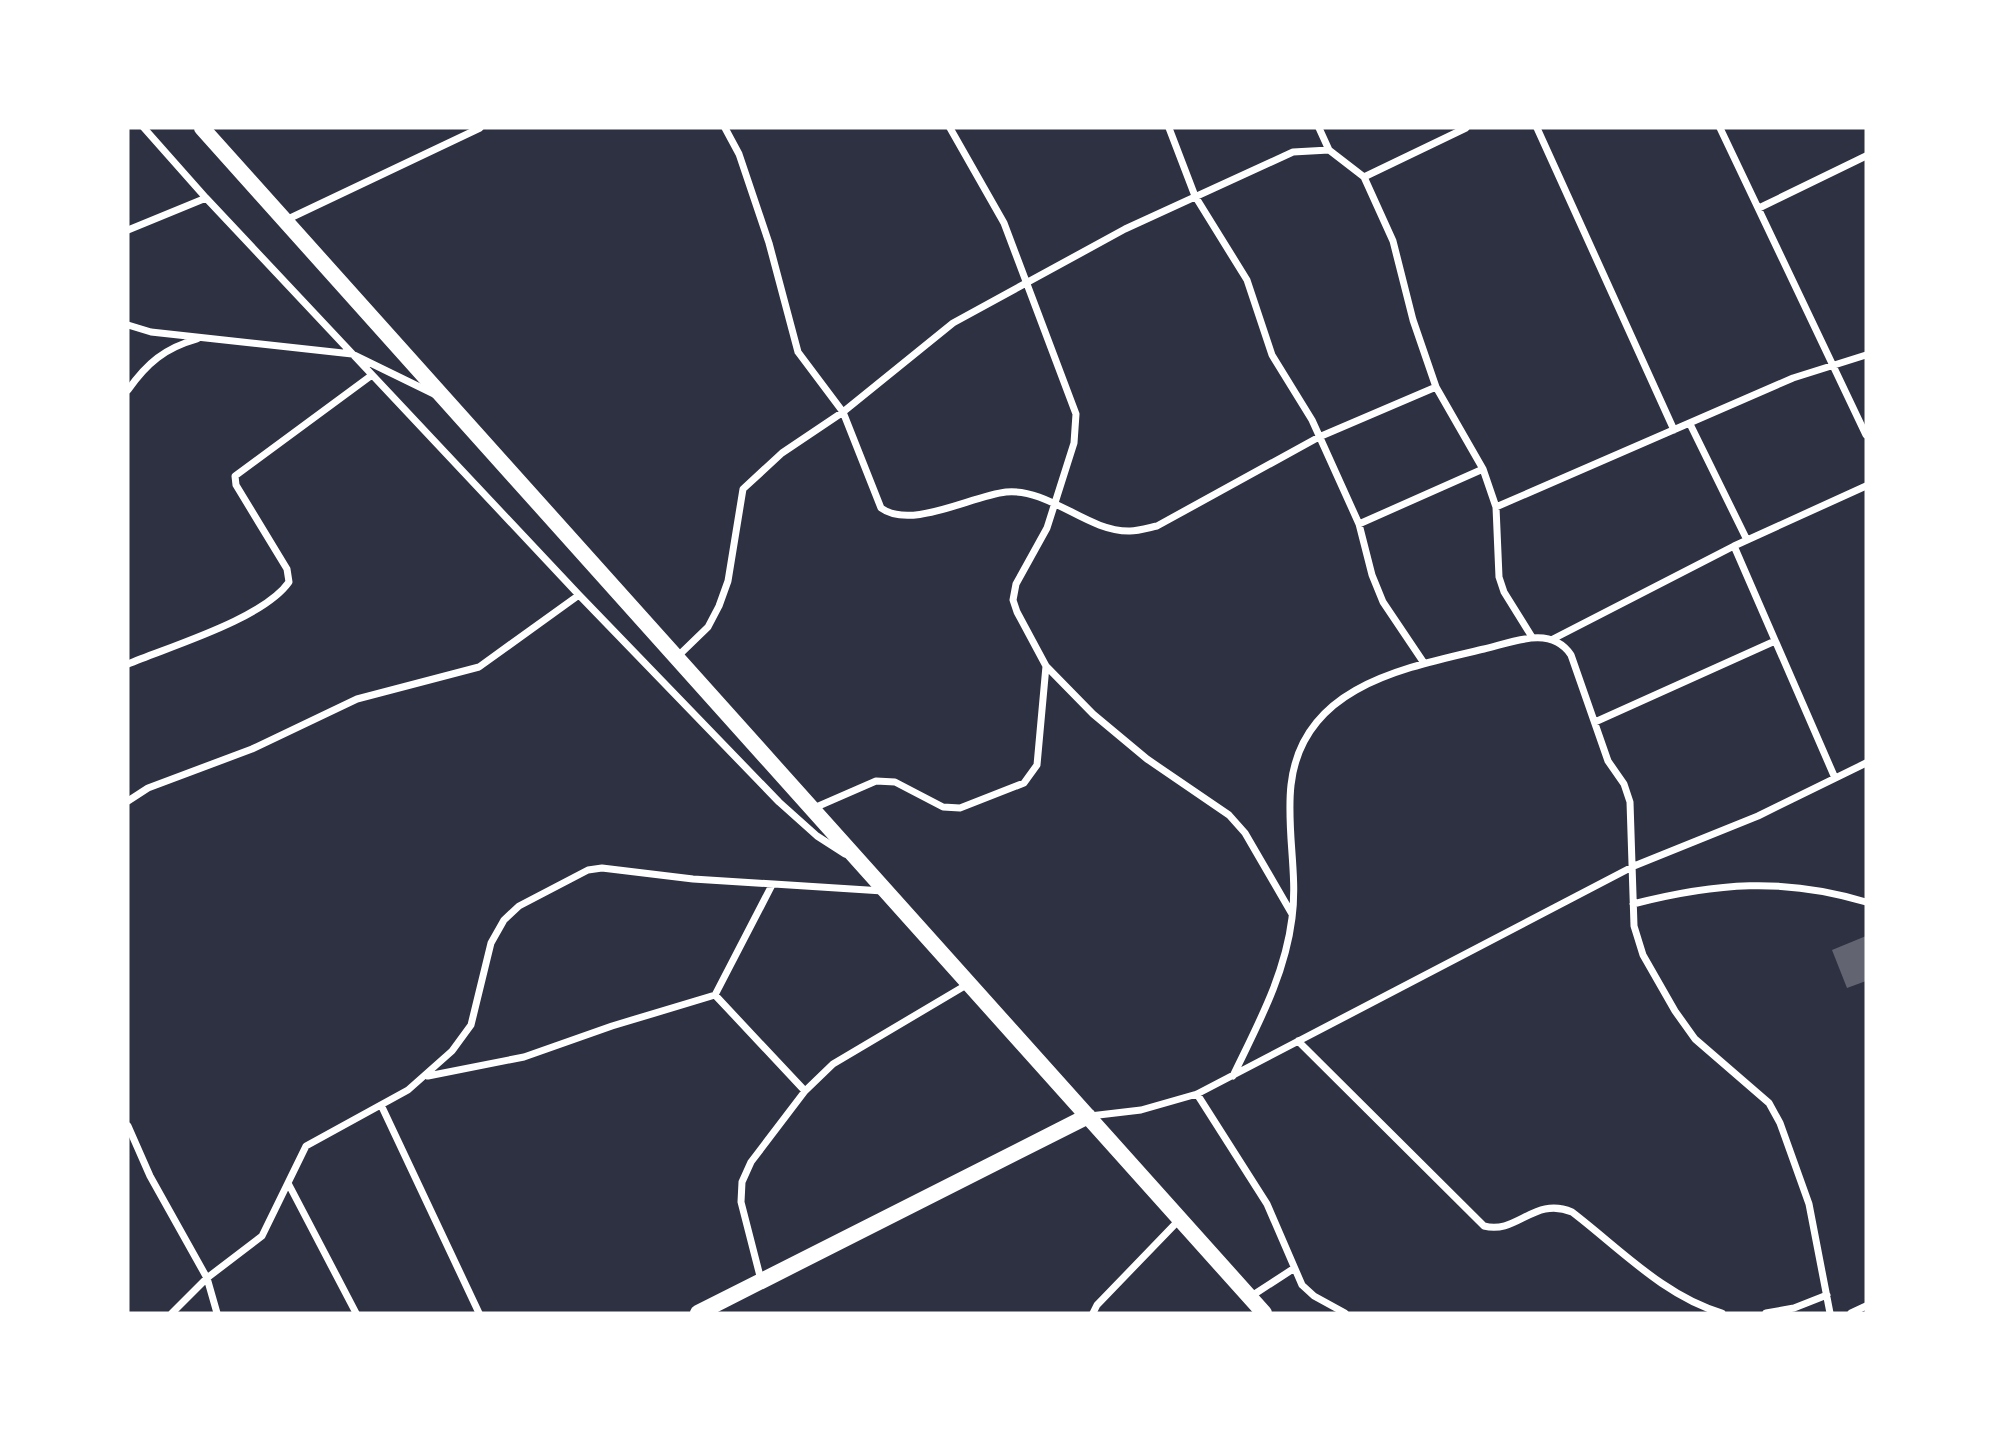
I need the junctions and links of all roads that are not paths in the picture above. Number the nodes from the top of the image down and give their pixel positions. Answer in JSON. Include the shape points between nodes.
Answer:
{"nodes":[{"id":1,"x":144,"y":128,"type":"edge"},
{"id":2,"x":202,"y":128,"type":"edge"},
{"id":3,"x":480,"y":128,"type":"edge"},
{"id":4,"x":725,"y":128,"type":"edge"},
{"id":5,"x":950,"y":128,"type":"edge"},
{"id":6,"x":1169,"y":128,"type":"edge"},
{"id":7,"x":1319,"y":128,"type":"edge"},
{"id":8,"x":1466,"y":128,"type":"edge"},
{"id":9,"x":1538,"y":128,"type":"edge"},
{"id":10,"x":1720,"y":128,"type":"edge"},
{"id":11,"x":1329,"y":150,"type":"junction"},
{"id":12,"x":1866,"y":156,"type":"edge"},
{"id":13,"x":1364,"y":177,"type":"junction"},
{"id":14,"x":1195,"y":196,"type":"junction"},
{"id":15,"x":206,"y":198,"type":"junction"},
{"id":16,"x":1759,"y":208,"type":"junction"},
{"id":17,"x":286,"y":220,"type":"junction"},
{"id":18,"x":128,"y":230,"type":"edge"},
{"id":19,"x":1024,"y":285,"type":"junction"},
{"id":20,"x":128,"y":326,"type":"edge"},
{"id":21,"x":201,"y":338,"type":"junction"},
{"id":22,"x":352,"y":354,"type":"junction"},
{"id":23,"x":1866,"y":355,"type":"edge"},
{"id":24,"x":1834,"y":366,"type":"junction"},
{"id":25,"x":372,"y":374,"type":"junction"},
{"id":26,"x":1436,"y":387,"type":"junction"},
{"id":27,"x":128,"y":390,"type":"edge"},
{"id":28,"x":446,"y":400,"type":"junction"},
{"id":29,"x":842,"y":412,"type":"junction"},
{"id":30,"x":1690,"y":424,"type":"junction"},
{"id":31,"x":1674,"y":430,"type":"junction"},
{"id":32,"x":1866,"y":435,"type":"edge"},
{"id":33,"x":1319,"y":437,"type":"junction"},
{"id":34,"x":1483,"y":469,"type":"junction"},
{"id":35,"x":1866,"y":486,"type":"edge"},
{"id":36,"x":1055,"y":503,"type":"junction"},
{"id":37,"x":1496,"y":507,"type":"junction"},
{"id":38,"x":1359,"y":524,"type":"junction"},
{"id":39,"x":1748,"y":540,"type":"junction"},
{"id":40,"x":1734,"y":546,"type":"junction"},
{"id":41,"x":579,"y":595,"type":"junction"},
{"id":42,"x":1532,"y":638,"type":"junction"},
{"id":43,"x":1553,"y":639,"type":"junction"},
{"id":44,"x":1775,"y":641,"type":"junction"},
{"id":45,"x":677,"y":657,"type":"junction"},
{"id":46,"x":1424,"y":663,"type":"junction"},
{"id":47,"x":128,"y":664,"type":"edge"},
{"id":48,"x":1046,"y":666,"type":"junction"},
{"id":49,"x":1595,"y":722,"type":"junction"},
{"id":50,"x":1866,"y":763,"type":"edge"},
{"id":51,"x":1835,"y":778,"type":"junction"},
{"id":52,"x":128,"y":801,"type":"edge"},
{"id":53,"x":813,"y":809,"type":"junction"},
{"id":54,"x":1634,"y":866,"type":"junction"},
{"id":55,"x":866,"y":868,"type":"junction"},
{"id":56,"x":772,"y":885,"type":"junction"},
{"id":57,"x":887,"y":891,"type":"junction"},
{"id":58,"x":1866,"y":902,"type":"edge"},
{"id":59,"x":1633,"y":904,"type":"junction"},
{"id":60,"x":1293,"y":915,"type":"junction"},
{"id":61,"x":968,"y":983,"type":"junction"},
{"id":62,"x":715,"y":995,"type":"junction"},
{"id":63,"x":1298,"y":1041,"type":"junction"},
{"id":64,"x":427,"y":1076,"type":"junction"},
{"id":65,"x":1233,"y":1076,"type":"junction"},
{"id":66,"x":805,"y":1091,"type":"junction"},
{"id":67,"x":1197,"y":1094,"type":"junction"},
{"id":68,"x":382,"y":1107,"type":"junction"},
{"id":69,"x":1088,"y":1116,"type":"junction"},
{"id":70,"x":128,"y":1126,"type":"edge"},
{"id":71,"x":288,"y":1183,"type":"junction"},
{"id":72,"x":1180,"y":1219,"type":"junction"},
{"id":73,"x":1293,"y":1269,"type":"junction"},
{"id":74,"x":207,"y":1278,"type":"junction"},
{"id":75,"x":762,"y":1282,"type":"junction"},
{"id":76,"x":1827,"y":1295,"type":"junction"},
{"id":77,"x":1250,"y":1297,"type":"junction"},
{"id":78,"x":1866,"y":1306,"type":"edge"},
{"id":79,"x":172,"y":1313,"type":"edge"},
{"id":80,"x":217,"y":1313,"type":"edge"},
{"id":81,"x":356,"y":1313,"type":"edge"},
{"id":82,"x":479,"y":1313,"type":"edge"},
{"id":83,"x":698,"y":1313,"type":"edge"},
{"id":84,"x":1093,"y":1313,"type":"edge"},
{"id":85,"x":1264,"y":1313,"type":"edge"},
{"id":86,"x":1345,"y":1313,"type":"edge"},
{"id":87,"x":1722,"y":1313,"type":"edge"},
{"id":88,"x":1766,"y":1313,"type":"edge"},
{"id":89,"x":1830,"y":1313,"type":"edge"},
{"id":90,"x":1851,"y":1313,"type":"edge"}],
"edges":[{"from":1,"to":15,"type":"street"},
{"from":2,"to":17,"type":"highway"},
{"from":3,"to":17,"type":"street"},
{"from":4,"to":29,"type":"street","via":[[769,243],[798,352]]},
{"from":5,"to":19,"type":"street","via":[[995,204]]},
{"from":6,"to":14,"type":"street"},
{"from":7,"to":11,"type":"street"},
{"from":8,"to":13,"type":"street"},
{"from":9,"to":31,"type":"street"},
{"from":10,"to":16,"type":"street"},
{"from":11,"to":13,"type":"street"},
{"from":11,"to":14,"type":"street","via":[[1293,152]]},
{"from":12,"to":16,"type":"street"},
{"from":13,"to":26,"type":"street","via":[[1393,241]]},
{"from":14,"to":19,"type":"street"},
{"from":14,"to":33,"type":"street","via":[[1247,281],[1272,355]]},
{"from":15,"to":18,"type":"street"},
{"from":15,"to":22,"type":"street"},
{"from":16,"to":24,"type":"street"},
{"from":17,"to":28,"type":"highway"},
{"from":19,"to":29,"type":"street","via":[[953,323]]},
{"from":19,"to":36,"type":"street","via":[[1076,414],[1074,443]]},
{"from":20,"to":21,"type":"street"},
{"from":21,"to":22,"type":"street"},
{"from":21,"to":27,"type":"street","via":[[154,357]]},
{"from":22,"to":25,"type":"street"},
{"from":22,"to":28,"type":"street"},
{"from":23,"to":24,"type":"street"},
{"from":24,"to":30,"type":"street","via":[[1793,378]]},
{"from":24,"to":32,"type":"street"},
{"from":25,"to":41,"type":"street"},
{"from":25,"to":47,"type":"street","via":[[235,476],[236,485],[287,569],[289,582],[282,591],[243,618]]},
{"from":26,"to":33,"type":"street"},
{"from":26,"to":34,"type":"street"},
{"from":28,"to":45,"type":"highway"},
{"from":29,"to":36,"type":"street","via":[[881,508],[892,516],[1007,492]]},
{"from":29,"to":45,"type":"street","via":[[782,453],[743,489],[728,581],[719,606],[708,627]]},
{"from":30,"to":31,"type":"street"},
{"from":30,"to":39,"type":"street"},
{"from":31,"to":37,"type":"street"},
{"from":33,"to":36,"type":"street","via":[[1157,526],[1129,531],[1106,526]]},
{"from":33,"to":38,"type":"street"},
{"from":34,"to":37,"type":"street"},
{"from":34,"to":38,"type":"street"},
{"from":35,"to":39,"type":"street"},
{"from":36,"to":48,"type":"street","via":[[1047,528],[1016,584],[1013,600]]},
{"from":37,"to":42,"type":"street","via":[[1499,577]]},
{"from":38,"to":46,"type":"street","via":[[1380,595]]},
{"from":39,"to":40,"type":"street"},
{"from":40,"to":43,"type":"street"},
{"from":40,"to":44,"type":"street"},
{"from":41,"to":52,"type":"street","via":[[478,667],[357,699],[252,749],[148,788]]},
{"from":41,"to":55,"type":"street","via":[[779,802],[817,836]]},
{"from":42,"to":43,"type":"street"},
{"from":42,"to":46,"type":"street"},
{"from":43,"to":49,"type":"street","via":[[1563,643],[1571,655]]},
{"from":44,"to":49,"type":"street"},
{"from":44,"to":51,"type":"street"},
{"from":45,"to":53,"type":"highway"},
{"from":46,"to":60,"type":"street","via":[[1349,691],[1316,720],[1291,783]]},
{"from":48,"to":53,"type":"street","via":[[1037,765],[1024,783],[960,808],[943,807],[895,782],[876,781]]},
{"from":48,"to":60,"type":"street","via":[[1119,736],[1229,815],[1245,833]]},
{"from":49,"to":54,"type":"street","via":[[1608,761],[1630,802]]},
{"from":50,"to":51,"type":"street"},
{"from":51,"to":54,"type":"street","via":[[1758,816]]},
{"from":53,"to":55,"type":"highway"},
{"from":54,"to":59,"type":"street"},
{"from":54,"to":63,"type":"street"},
{"from":55,"to":57,"type":"highway"},
{"from":56,"to":57,"type":"street"},
{"from":56,"to":62,"type":"street"},
{"from":56,"to":64,"type":"street","via":[[602,868],[588,870],[519,906],[504,920],[491,943],[471,1025]]},
{"from":57,"to":61,"type":"highway"},
{"from":58,"to":59,"type":"street","via":[[1774,883],[1689,891]]},
{"from":59,"to":76,"type":"street","via":[[1643,955],[1675,1011],[1695,1039],[1769,1103],[1780,1123],[1809,1205]]},
{"from":60,"to":65,"type":"street","via":[[1279,979]]},
{"from":61,"to":66,"type":"street","via":[[833,1064]]},
{"from":61,"to":69,"type":"highway"},
{"from":62,"to":64,"type":"street","via":[[524,1057]]},
{"from":62,"to":66,"type":"street"},
{"from":63,"to":65,"type":"street"},
{"from":63,"to":87,"type":"street","via":[[1484,1226],[1505,1225],[1549,1206],[1561,1207],[1677,1293],[1702,1308]]},
{"from":64,"to":68,"type":"street"},
{"from":65,"to":67,"type":"street"},
{"from":66,"to":75,"type":"street","via":[[751,1162],[742,1182],[741,1202]]},
{"from":67,"to":69,"type":"street","via":[[1141,1110]]},
{"from":67,"to":73,"type":"street","via":[[1277,1222]]},
{"from":68,"to":71,"type":"street","via":[[306,1146]]},
{"from":68,"to":82,"type":"street"},
{"from":69,"to":72,"type":"highway"},
{"from":69,"to":75,"type":"highway"},
{"from":70,"to":74,"type":"street","via":[[150,1176]]},
{"from":71,"to":74,"type":"street","via":[[262,1236]]},
{"from":71,"to":81,"type":"street"},
{"from":72,"to":77,"type":"highway"},
{"from":72,"to":84,"type":"street"},
{"from":73,"to":77,"type":"street"},
{"from":73,"to":86,"type":"street","via":[[1314,1296]]},
{"from":74,"to":79,"type":"street"},
{"from":74,"to":80,"type":"street"},
{"from":75,"to":83,"type":"highway"},
{"from":76,"to":88,"type":"street"},
{"from":76,"to":89,"type":"street"},
{"from":77,"to":85,"type":"highway"},
{"from":78,"to":90,"type":"street"}]}
